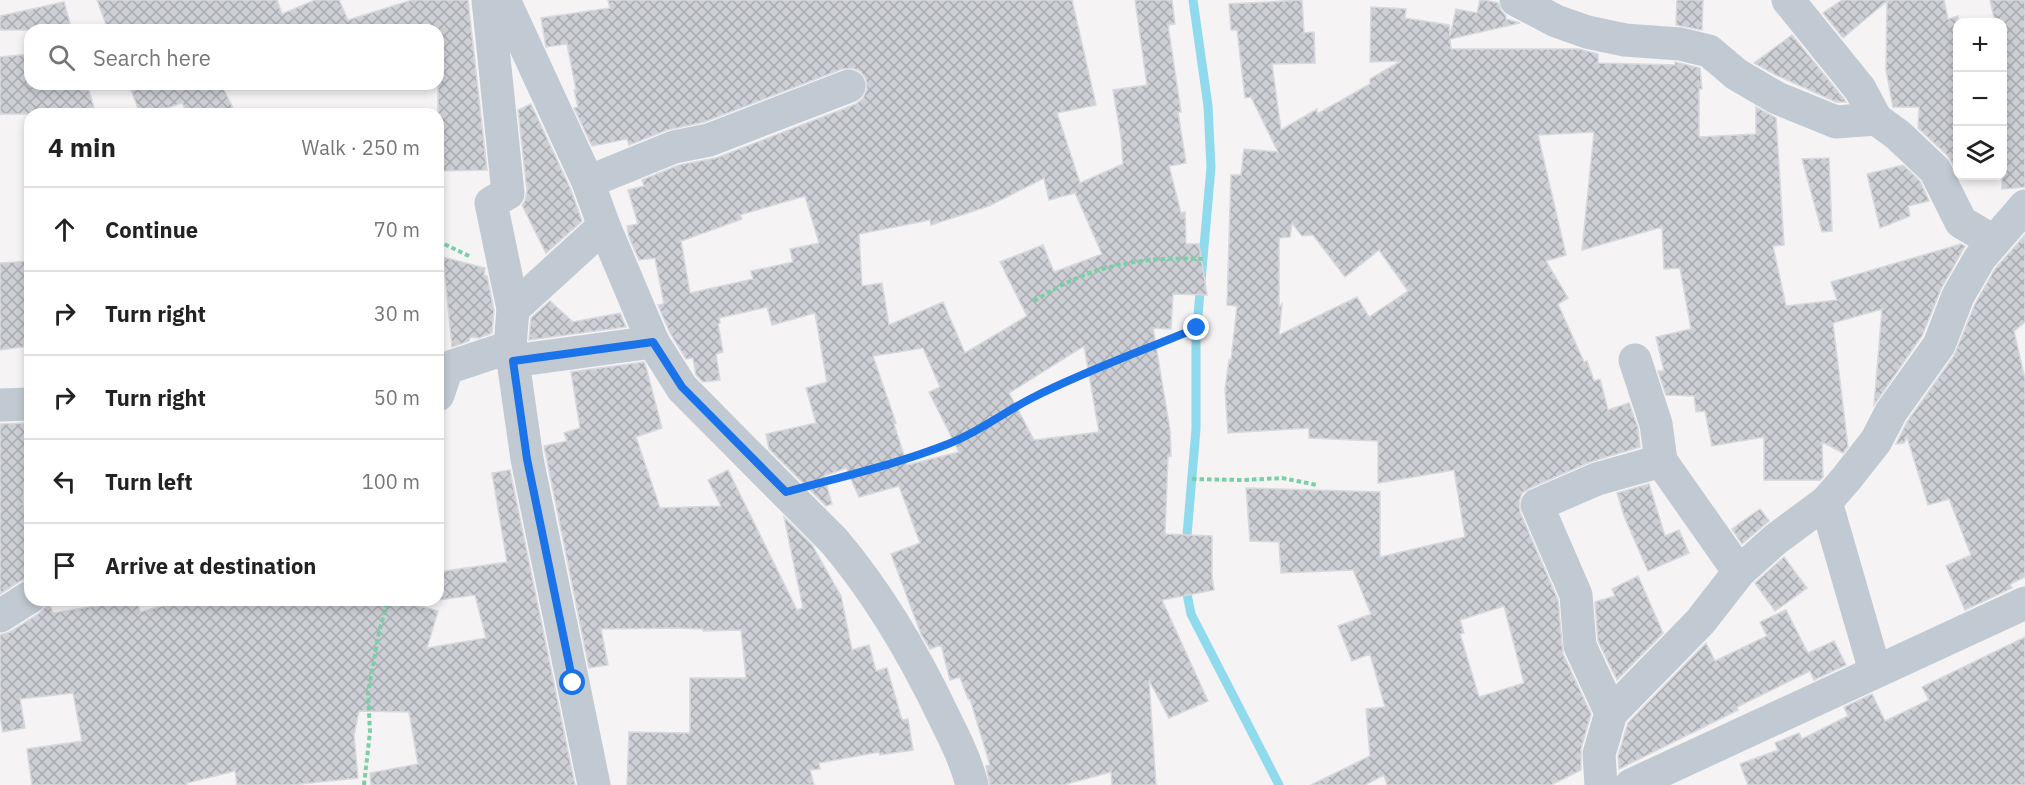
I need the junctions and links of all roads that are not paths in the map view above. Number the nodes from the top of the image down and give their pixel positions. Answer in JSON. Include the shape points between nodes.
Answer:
{"nodes":[{"id":1,"x":488,"y":0,"type":"edge"},
{"id":2,"x":504,"y":0,"type":"edge"},
{"id":3,"x":1516,"y":0,"type":"edge"},
{"id":4,"x":1788,"y":0,"type":"edge"},
{"id":5,"x":849,"y":86,"type":"dead end"},
{"id":6,"x":1876,"y":119,"type":"junction"},
{"id":7,"x":588,"y":182,"type":"junction"},
{"id":8,"x":2025,"y":206,"type":"edge"},
{"id":9,"x":604,"y":226,"type":"junction"},
{"id":10,"x":1993,"y":241,"type":"junction"},
{"id":11,"x":513,"y":309,"type":"junction"},
{"id":12,"x":653,"y":342,"type":"junction"},
{"id":13,"x":511,"y":354,"type":"junction"},
{"id":14,"x":1635,"y":360,"type":"dead end"},
{"id":15,"x":444,"y":377,"type":"edge"},
{"id":16,"x":0,"y":405,"type":"edge"},
{"id":17,"x":24,"y":405,"type":"edge"},
{"id":18,"x":1661,"y":460,"type":"junction"},
{"id":19,"x":1826,"y":502,"type":"junction"},
{"id":20,"x":1739,"y":572,"type":"junction"},
{"id":21,"x":24,"y":601,"type":"edge"},
{"id":22,"x":2025,"y":603,"type":"edge"},
{"id":23,"x":0,"y":616,"type":"edge"},
{"id":24,"x":1875,"y":671,"type":"junction"},
{"id":25,"x":1611,"y":713,"type":"junction"},
{"id":26,"x":1672,"y":775,"type":"edge"},
{"id":27,"x":594,"y":785,"type":"edge"},
{"id":28,"x":972,"y":785,"type":"edge"},
{"id":29,"x":1601,"y":785,"type":"edge"},
{"id":30,"x":1631,"y":785,"type":"edge"}],
"edges":[{"from":1,"to":11,"type":"street","via":[[508,193],[491,203]]},
{"from":2,"to":7,"type":"street"},
{"from":3,"to":6,"type":"street","via":[[1587,33],[1708,51],[1736,74],[1777,98],[1836,122]]},
{"from":4,"to":6,"type":"street","via":[[1860,89]]},
{"from":5,"to":7,"type":"street","via":[[709,140],[674,147]]},
{"from":6,"to":10,"type":"street","via":[[1935,170],[1961,222]]},
{"from":7,"to":9,"type":"street"},
{"from":8,"to":10,"type":"street"},
{"from":9,"to":11,"type":"street"},
{"from":9,"to":12,"type":"street"},
{"from":10,"to":19,"type":"street","via":[[1958,296],[1939,345],[1891,412],[1876,441]]},
{"from":11,"to":13,"type":"street"},
{"from":12,"to":13,"type":"street"},
{"from":12,"to":28,"type":"street","via":[[682,387],[856,567],[923,672],[958,745]]},
{"from":13,"to":15,"type":"street","via":[[447,368]]},
{"from":13,"to":27,"type":"street","via":[[527,459]]},
{"from":14,"to":18,"type":"street","via":[[1656,424]]},
{"from":16,"to":17,"type":"street"},
{"from":18,"to":20,"type":"street"},
{"from":18,"to":25,"type":"street","via":[[1596,479],[1537,505],[1576,595],[1580,646]]},
{"from":19,"to":20,"type":"street","via":[[1776,538]]},
{"from":19,"to":24,"type":"street"},
{"from":20,"to":25,"type":"street","via":[[1700,622]]},
{"from":21,"to":23,"type":"street"},
{"from":22,"to":24,"type":"street"},
{"from":24,"to":26,"type":"street"},
{"from":25,"to":29,"type":"street","via":[[1599,754]]},
{"from":26,"to":30,"type":"street"}]}
